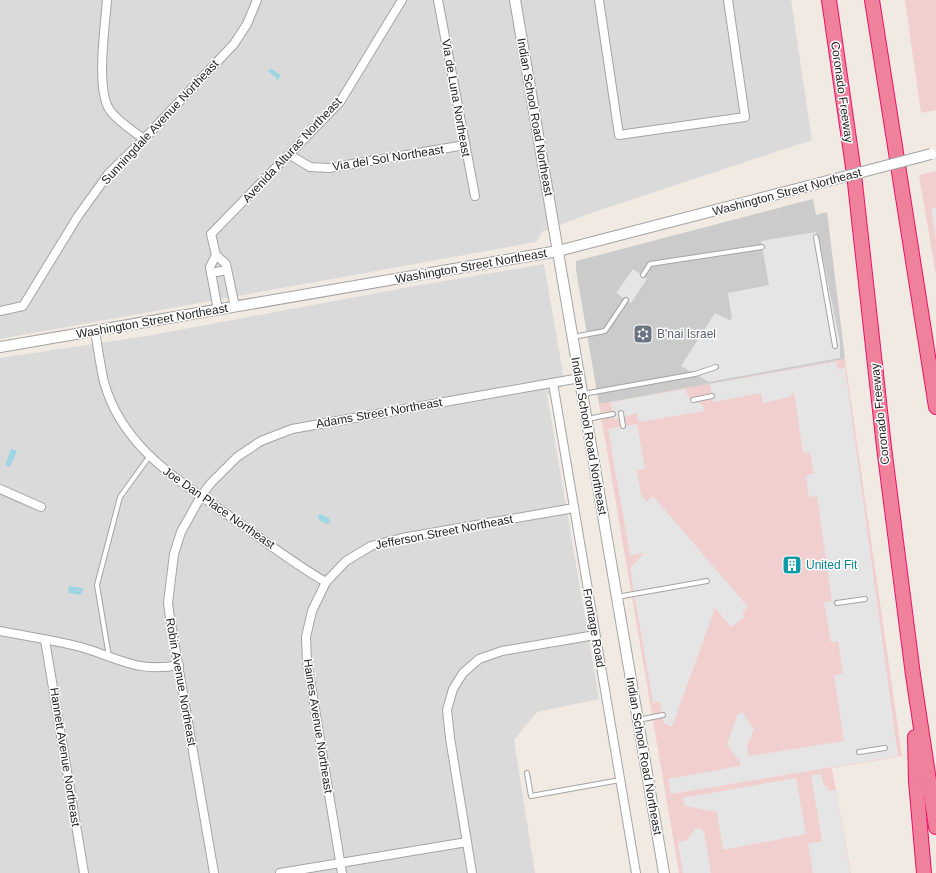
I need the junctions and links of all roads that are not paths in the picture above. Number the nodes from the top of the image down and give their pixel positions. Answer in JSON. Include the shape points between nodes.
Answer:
{"nodes":[{"id":1,"x":107,"y":0,"type":"edge"},
{"id":2,"x":258,"y":0,"type":"edge"},
{"id":3,"x":402,"y":0,"type":"edge"},
{"id":4,"x":438,"y":0,"type":"edge"},
{"id":5,"x":515,"y":0,"type":"edge"},
{"id":6,"x":600,"y":0,"type":"edge"},
{"id":7,"x":728,"y":0,"type":"edge"},
{"id":8,"x":829,"y":0,"type":"edge"},
{"id":9,"x":872,"y":0,"type":"edge"},
{"id":10,"x":144,"y":139,"type":"junction"},
{"id":11,"x":465,"y":145,"type":"junction"},
{"id":12,"x":933,"y":153,"type":"edge"},
{"id":13,"x":290,"y":155,"type":"junction"},
{"id":14,"x":475,"y":196,"type":"dead end"},
{"id":15,"x":816,"y":237,"type":"dead end"},
{"id":16,"x":762,"y":247,"type":"dead end"},
{"id":17,"x":558,"y":251,"type":"junction"},
{"id":18,"x":216,"y":255,"type":"junction"},
{"id":19,"x":227,"y":270,"type":"junction"},
{"id":20,"x":211,"y":273,"type":"junction"},
{"id":21,"x":643,"y":275,"type":"dead end"},
{"id":22,"x":626,"y":300,"type":"dead end"},
{"id":23,"x":235,"y":307,"type":"junction"},
{"id":24,"x":218,"y":310,"type":"junction"},
{"id":25,"x":0,"y":311,"type":"edge"},
{"id":26,"x":94,"y":331,"type":"junction"},
{"id":27,"x":572,"y":337,"type":"junction"},
{"id":28,"x":835,"y":346,"type":"dead end"},
{"id":29,"x":0,"y":347,"type":"edge"},
{"id":30,"x":716,"y":367,"type":"dead end"},
{"id":31,"x":580,"y":378,"type":"junction"},
{"id":32,"x":553,"y":383,"type":"junction"},
{"id":33,"x":582,"y":394,"type":"junction"},
{"id":34,"x":712,"y":396,"type":"dead end"},
{"id":35,"x":693,"y":400,"type":"dead end"},
{"id":36,"x":936,"y":407,"type":"edge"},
{"id":37,"x":621,"y":413,"type":"dead end"},
{"id":38,"x":613,"y":414,"type":"dead end"},
{"id":39,"x":586,"y":419,"type":"junction"},
{"id":40,"x":623,"y":426,"type":"dead end"},
{"id":41,"x":150,"y":457,"type":"junction"},
{"id":42,"x":0,"y":489,"type":"edge"},
{"id":43,"x":201,"y":496,"type":"junction"},
{"id":44,"x":41,"y":507,"type":"dead end"},
{"id":45,"x":574,"y":508,"type":"junction"},
{"id":46,"x":708,"y":581,"type":"dead end"},
{"id":47,"x":326,"y":582,"type":"junction"},
{"id":48,"x":617,"y":597,"type":"junction"},
{"id":49,"x":865,"y":599,"type":"dead end"},
{"id":50,"x":837,"y":603,"type":"dead end"},
{"id":51,"x":0,"y":631,"type":"edge"},
{"id":52,"x":595,"y":635,"type":"junction"},
{"id":53,"x":45,"y":640,"type":"junction"},
{"id":54,"x":109,"y":657,"type":"junction"},
{"id":55,"x":179,"y":665,"type":"junction"},
{"id":56,"x":913,"y":675,"type":"junction"},
{"id":57,"x":663,"y":715,"type":"dead end"},
{"id":58,"x":638,"y":720,"type":"junction"},
{"id":59,"x":885,"y":748,"type":"dead end"},
{"id":60,"x":859,"y":752,"type":"dead end"},
{"id":61,"x":527,"y":773,"type":"dead end"},
{"id":62,"x":620,"y":780,"type":"junction"},
{"id":63,"x":936,"y":827,"type":"edge"},
{"id":64,"x":467,"y":842,"type":"junction"},
{"id":65,"x":340,"y":863,"type":"junction"},
{"id":66,"x":84,"y":873,"type":"edge"},
{"id":67,"x":214,"y":873,"type":"edge"},
{"id":68,"x":280,"y":873,"type":"edge"},
{"id":69,"x":342,"y":873,"type":"edge"},
{"id":70,"x":472,"y":873,"type":"edge"},
{"id":71,"x":636,"y":873,"type":"edge"},
{"id":72,"x":664,"y":873,"type":"edge"},
{"id":73,"x":924,"y":873,"type":"edge"}],
"edges":[{"from":1,"to":10,"type":"street","via":[[102,82],[104,96],[110,110]]},
{"from":2,"to":10,"type":"street","name":"Sunningdale Avenue Northeast","via":[[234,44]]},
{"from":3,"to":13,"type":"street","name":"Avenida Alturas Northeast","via":[[340,102]]},
{"from":4,"to":11,"type":"street","name":"Via de Luna Northeast"},
{"from":5,"to":17,"type":"street","name":"Indian School Road Northeast"},
{"from":6,"to":7,"type":"street","via":[[619,136],[745,117]]},
{"from":8,"to":56,"type":"highway","name":"Coronado Freeway","via":[[854,174],[884,447]]},
{"from":9,"to":36,"type":"highway"},
{"from":10,"to":25,"type":"street","name":"Sunningdale Avenue Northeast","via":[[109,173],[78,216],[23,306]]},
{"from":11,"to":13,"type":"street","name":"Via del Sol Northeast","via":[[329,168],[310,167]]},
{"from":11,"to":14,"type":"street","name":"Via de Luna Northeast"},
{"from":12,"to":17,"type":"street","name":"Washington Street Northeast","bridge":true},
{"from":13,"to":18,"type":"street","name":"Avenida Alturas Northeast","via":[[211,234]]},
{"from":15,"to":28,"type":"lane"},
{"from":16,"to":21,"type":"lane","via":[[650,264]]},
{"from":17,"to":23,"type":"street","name":"Washington Street Northeast"},
{"from":17,"to":27,"type":"street","name":"Indian School Road Northeast"},
{"from":18,"to":19,"type":"street","name":"Avenida Alturas Northeast","via":[[226,264]]},
{"from":18,"to":20,"type":"street","name":"Avenida Alturas Northeast","via":[[210,267]]},
{"from":19,"to":20,"type":"street"},
{"from":19,"to":23,"type":"street","name":"Avenida Alturas Northeast"},
{"from":20,"to":24,"type":"street","name":"Avenida Alturas Northeast"},
{"from":22,"to":27,"type":"lane","via":[[605,331]]},
{"from":23,"to":24,"type":"street","name":"Washington Street Northeast"},
{"from":24,"to":26,"type":"street","name":"Washington Street Northeast"},
{"from":26,"to":29,"type":"street","name":"Washington Street Northeast"},
{"from":26,"to":41,"type":"street","name":"Joe Dan Place Northeast","via":[[104,382],[113,404],[123,422]]},
{"from":27,"to":31,"type":"street","name":"Indian School Road Northeast"},
{"from":30,"to":33,"type":"lane","via":[[695,374]]},
{"from":31,"to":32,"type":"street","name":"Adams Street Northeast"},
{"from":31,"to":33,"type":"street","name":"Indian School Road Northeast"},
{"from":32,"to":43,"type":"street","name":"Adams Street Northeast","via":[[292,429],[261,441],[236,457]]},
{"from":32,"to":45,"type":"street","name":"Frontage Road"},
{"from":33,"to":39,"type":"street","name":"Indian School Road Northeast"},
{"from":34,"to":35,"type":"lane"},
{"from":37,"to":40,"type":"lane"},
{"from":38,"to":39,"type":"lane"},
{"from":39,"to":48,"type":"street","name":"Indian School Road Northeast"},
{"from":41,"to":43,"type":"street","name":"Joe Dan Place Northeast","via":[[180,483]]},
{"from":41,"to":54,"type":"lane","via":[[120,496],[97,585]]},
{"from":42,"to":44,"type":"street"},
{"from":43,"to":47,"type":"street","name":"Joe Dan Place Northeast"},
{"from":43,"to":55,"type":"street","name":"Robin Avenue Northeast","via":[[181,532],[170,580],[168,603]]},
{"from":45,"to":47,"type":"street","name":"Jefferson Street Northeast","via":[[402,538],[371,546],[346,561]]},
{"from":45,"to":52,"type":"street","name":"Frontage Road"},
{"from":46,"to":48,"type":"lane"},
{"from":47,"to":65,"type":"street","name":"Haines Avenue Northeast","via":[[312,611],[306,637],[307,661]]},
{"from":48,"to":58,"type":"street","name":"Indian School Road Northeast"},
{"from":49,"to":50,"type":"lane"},
{"from":51,"to":53,"type":"street"},
{"from":52,"to":62,"type":"street","name":"Frontage Road"},
{"from":52,"to":64,"type":"street","via":[[502,651],[479,659],[463,672],[456,683],[447,710]]},
{"from":53,"to":54,"type":"street","via":[[84,648]]},
{"from":53,"to":66,"type":"street","name":"Hannett Avenue Northeast"},
{"from":54,"to":55,"type":"street","via":[[142,667],[164,668]]},
{"from":55,"to":67,"type":"street","name":"Robin Avenue Northeast"},
{"from":56,"to":63,"type":"highway","name":"Coronado Freeway"},
{"from":56,"to":73,"type":"highway","via":[[916,781]]},
{"from":57,"to":58,"type":"lane"},
{"from":58,"to":72,"type":"street","name":"Indian School Road Northeast"},
{"from":59,"to":60,"type":"lane"},
{"from":61,"to":62,"type":"lane","via":[[531,796]]},
{"from":62,"to":71,"type":"street","name":"Frontage Road"},
{"from":64,"to":65,"type":"street"},
{"from":64,"to":70,"type":"street"},
{"from":65,"to":68,"type":"street"},
{"from":65,"to":69,"type":"street","name":"Haines Avenue Northeast"}]}
